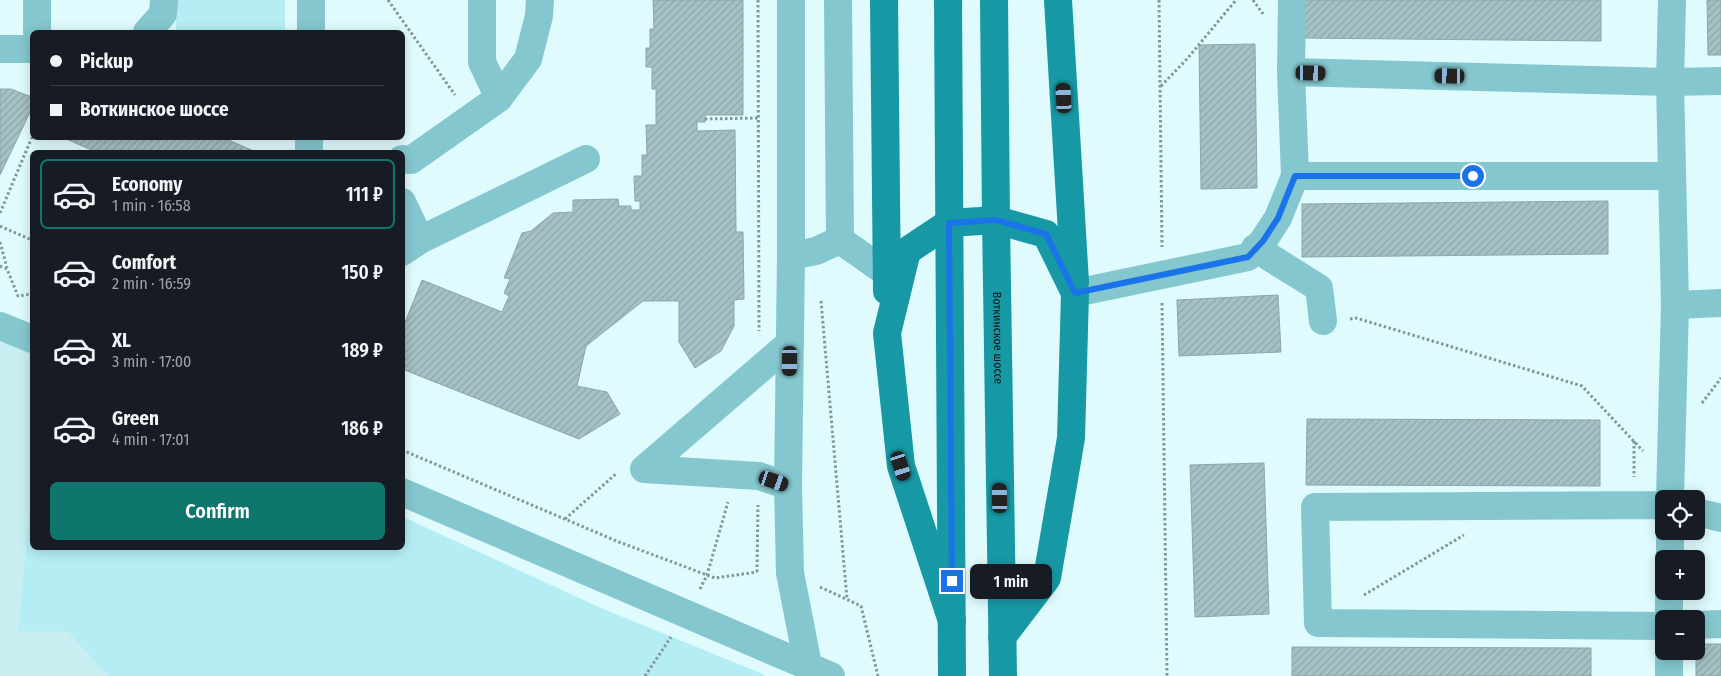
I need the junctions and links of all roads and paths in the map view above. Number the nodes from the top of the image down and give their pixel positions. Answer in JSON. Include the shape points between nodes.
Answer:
{"nodes":[{"id":1,"x":37,"y":0,"type":"edge"},
{"id":2,"x":164,"y":0,"type":"edge"},
{"id":3,"x":312,"y":0,"type":"edge"},
{"id":4,"x":388,"y":0,"type":"edge"},
{"id":5,"x":482,"y":0,"type":"edge"},
{"id":6,"x":540,"y":0,"type":"edge"},
{"id":7,"x":758,"y":0,"type":"edge"},
{"id":8,"x":790,"y":0,"type":"edge"},
{"id":9,"x":838,"y":0,"type":"edge"},
{"id":10,"x":884,"y":0,"type":"edge"},
{"id":11,"x":948,"y":0,"type":"edge"},
{"id":12,"x":994,"y":0,"type":"edge"},
{"id":13,"x":1058,"y":0,"type":"edge"},
{"id":14,"x":1160,"y":0,"type":"edge"},
{"id":15,"x":1236,"y":0,"type":"edge"},
{"id":16,"x":1292,"y":0,"type":"edge"},
{"id":17,"x":1672,"y":0,"type":"edge"},
{"id":18,"x":37,"y":30,"type":"edge"},
{"id":19,"x":150,"y":30,"type":"edge"},
{"id":20,"x":310,"y":30,"type":"edge"},
{"id":21,"x":0,"y":49,"type":"edge"},
{"id":22,"x":30,"y":49,"type":"edge"},
{"id":23,"x":1291,"y":72,"type":"junction"},
{"id":24,"x":1721,"y":81,"type":"edge"},
{"id":25,"x":1670,"y":82,"type":"junction"},
{"id":26,"x":1160,"y":86,"type":"junction"},
{"id":27,"x":499,"y":98,"type":"junction"},
{"id":28,"x":471,"y":118,"type":"junction"},
{"id":29,"x":759,"y":118,"type":"junction"},
{"id":30,"x":705,"y":119,"type":"dead end"},
{"id":31,"x":31,"y":140,"type":"edge"},
{"id":32,"x":405,"y":159,"type":"edge"},
{"id":33,"x":586,"y":159,"type":"dead end"},
{"id":34,"x":1295,"y":176,"type":"junction"},
{"id":35,"x":1671,"y":176,"type":"junction"},
{"id":36,"x":0,"y":213,"type":"edge"},
{"id":37,"x":405,"y":217,"type":"edge"},
{"id":38,"x":996,"y":220,"type":"junction"},
{"id":39,"x":949,"y":223,"type":"junction"},
{"id":40,"x":0,"y":226,"type":"edge"},
{"id":41,"x":30,"y":239,"type":"edge"},
{"id":42,"x":840,"y":240,"type":"junction"},
{"id":43,"x":0,"y":242,"type":"edge"},
{"id":44,"x":411,"y":246,"type":"edge"},
{"id":45,"x":1256,"y":248,"type":"junction"},
{"id":46,"x":791,"y":256,"type":"junction"},
{"id":47,"x":0,"y":266,"type":"edge"},
{"id":48,"x":7,"y":269,"type":"junction"},
{"id":49,"x":887,"y":273,"type":"junction"},
{"id":50,"x":1162,"y":274,"type":"junction"},
{"id":51,"x":1075,"y":293,"type":"junction"},
{"id":52,"x":30,"y":294,"type":"edge"},
{"id":53,"x":820,"y":301,"type":"dead end"},
{"id":54,"x":1721,"y":303,"type":"edge"},
{"id":55,"x":1675,"y":306,"type":"junction"},
{"id":56,"x":1323,"y":322,"type":"joint"},
{"id":57,"x":0,"y":326,"type":"edge"},
{"id":58,"x":887,"y":333,"type":"junction"},
{"id":59,"x":30,"y":338,"type":"edge"},
{"id":60,"x":790,"y":343,"type":"junction"},
{"id":61,"x":759,"y":370,"type":"junction"},
{"id":62,"x":1634,"y":441,"type":"junction"},
{"id":63,"x":405,"y":451,"type":"edge"},
{"id":64,"x":1646,"y":458,"type":"dead end"},
{"id":65,"x":644,"y":469,"type":"junction"},
{"id":66,"x":730,"y":474,"type":"junction"},
{"id":67,"x":759,"y":476,"type":"junction"},
{"id":68,"x":788,"y":486,"type":"junction"},
{"id":69,"x":1670,"y":490,"type":"edge"},
{"id":70,"x":405,"y":493,"type":"edge"},
{"id":71,"x":1655,"y":505,"type":"edge"},
{"id":72,"x":1634,"y":506,"type":"junction"},
{"id":73,"x":1705,"y":514,"type":"edge"},
{"id":74,"x":1721,"y":518,"type":"edge"},
{"id":75,"x":565,"y":519,"type":"junction"},
{"id":76,"x":1470,"y":532,"type":"dead end"},
{"id":77,"x":757,"y":572,"type":"junction"},
{"id":78,"x":790,"y":573,"type":"junction"},
{"id":79,"x":708,"y":575,"type":"junction"},
{"id":80,"x":1360,"y":597,"type":"dead end"},
{"id":81,"x":847,"y":600,"type":"junction"},
{"id":82,"x":688,"y":614,"type":"junction"},
{"id":83,"x":952,"y":621,"type":"junction"},
{"id":84,"x":1721,"y":624,"type":"edge"},
{"id":85,"x":1705,"y":625,"type":"edge"},
{"id":86,"x":1655,"y":626,"type":"edge"},
{"id":87,"x":1002,"y":638,"type":"junction"},
{"id":88,"x":1669,"y":660,"type":"edge"},
{"id":89,"x":819,"y":670,"type":"edge"},
{"id":90,"x":646,"y":676,"type":"edge"},
{"id":91,"x":878,"y":676,"type":"edge"},
{"id":92,"x":952,"y":676,"type":"edge"},
{"id":93,"x":1003,"y":676,"type":"edge"},
{"id":94,"x":1167,"y":676,"type":"edge"},
{"id":95,"x":1669,"y":676,"type":"edge"}],
"edges":[{"from":1,"to":18,"type":"street"},
{"from":2,"to":19,"type":"street","via":[[163,14]]},
{"from":3,"to":20,"type":"street"},
{"from":4,"to":28,"type":"path"},
{"from":5,"to":27,"type":"street","via":[[482,62]]},
{"from":6,"to":27,"type":"street","via":[[528,59]]},
{"from":7,"to":29,"type":"path"},
{"from":8,"to":46,"type":"street"},
{"from":9,"to":42,"type":"street"},
{"from":10,"to":49,"type":"main road"},
{"from":11,"to":39,"type":"main road"},
{"from":12,"to":38,"type":"main road","name":"Воткинское шоссе"},
{"from":13,"to":51,"type":"main road"},
{"from":14,"to":26,"type":"path"},
{"from":15,"to":26,"type":"path","via":[[1188,59]]},
{"from":16,"to":23,"type":"street"},
{"from":17,"to":25,"type":"street"},
{"from":21,"to":22,"type":"street"},
{"from":23,"to":25,"type":"street"},
{"from":23,"to":34,"type":"street"},
{"from":24,"to":25,"type":"street"},
{"from":25,"to":35,"type":"street"},
{"from":26,"to":50,"type":"path"},
{"from":27,"to":28,"type":"street"},
{"from":28,"to":32,"type":"street","via":[[411,160]]},
{"from":29,"to":30,"type":"path"},
{"from":29,"to":61,"type":"path"},
{"from":31,"to":36,"type":"path"},
{"from":33,"to":44,"type":"street"},
{"from":34,"to":35,"type":"street"},
{"from":34,"to":45,"type":"street","via":[[1278,218]]},
{"from":35,"to":55,"type":"street"},
{"from":37,"to":44,"type":"street"},
{"from":38,"to":39,"type":"main road"},
{"from":38,"to":51,"type":"main road","via":[[1046,234]]},
{"from":38,"to":87,"type":"main road","name":"Воткинское шоссе"},
{"from":39,"to":58,"type":"main road","via":[[907,251]]},
{"from":39,"to":83,"type":"main road"},
{"from":40,"to":41,"type":"path"},
{"from":42,"to":46,"type":"street","via":[[816,251]]},
{"from":42,"to":49,"type":"street"},
{"from":43,"to":48,"type":"path"},
{"from":45,"to":50,"type":"street","via":[[1248,257]]},
{"from":45,"to":56,"type":"street","via":[[1319,288]]},
{"from":46,"to":60,"type":"street"},
{"from":47,"to":48,"type":"path"},
{"from":48,"to":52,"type":"path","via":[[18,296]]},
{"from":49,"to":58,"type":"main road"},
{"from":50,"to":51,"type":"street"},
{"from":50,"to":94,"type":"path"},
{"from":51,"to":87,"type":"main road","via":[[1071,438],[1047,578]]},
{"from":53,"to":81,"type":"path"},
{"from":54,"to":55,"type":"street"},
{"from":55,"to":69,"type":"street"},
{"from":56,"to":62,"type":"path","via":[[1356,318],[1582,386]]},
{"from":57,"to":59,"type":"street"},
{"from":58,"to":83,"type":"main road","via":[[901,466]]},
{"from":60,"to":61,"type":"street"},
{"from":60,"to":68,"type":"street"},
{"from":61,"to":65,"type":"street"},
{"from":62,"to":64,"type":"path"},
{"from":62,"to":72,"type":"path"},
{"from":63,"to":75,"type":"path"},
{"from":65,"to":66,"type":"street"},
{"from":65,"to":75,"type":"path","via":[[623,468]]},
{"from":66,"to":67,"type":"street"},
{"from":66,"to":79,"type":"path","via":[[727,507]]},
{"from":67,"to":68,"type":"street"},
{"from":67,"to":77,"type":"path"},
{"from":68,"to":78,"type":"street"},
{"from":70,"to":82,"type":"street"},
{"from":71,"to":72,"type":"street"},
{"from":72,"to":86,"type":"street","via":[[1315,508],[1318,622]]},
{"from":73,"to":74,"type":"street"},
{"from":75,"to":79,"type":"path"},
{"from":76,"to":80,"type":"path"},
{"from":77,"to":78,"type":"path"},
{"from":77,"to":79,"type":"path","via":[[715,578]]},
{"from":78,"to":81,"type":"path"},
{"from":78,"to":89,"type":"street"},
{"from":79,"to":82,"type":"path"},
{"from":81,"to":91,"type":"path","via":[[861,606]]},
{"from":82,"to":89,"type":"street"},
{"from":82,"to":90,"type":"path"},
{"from":83,"to":92,"type":"main road"},
{"from":84,"to":85,"type":"street"},
{"from":87,"to":93,"type":"main road","name":"Воткинское шоссе"},
{"from":88,"to":95,"type":"street"}]}
